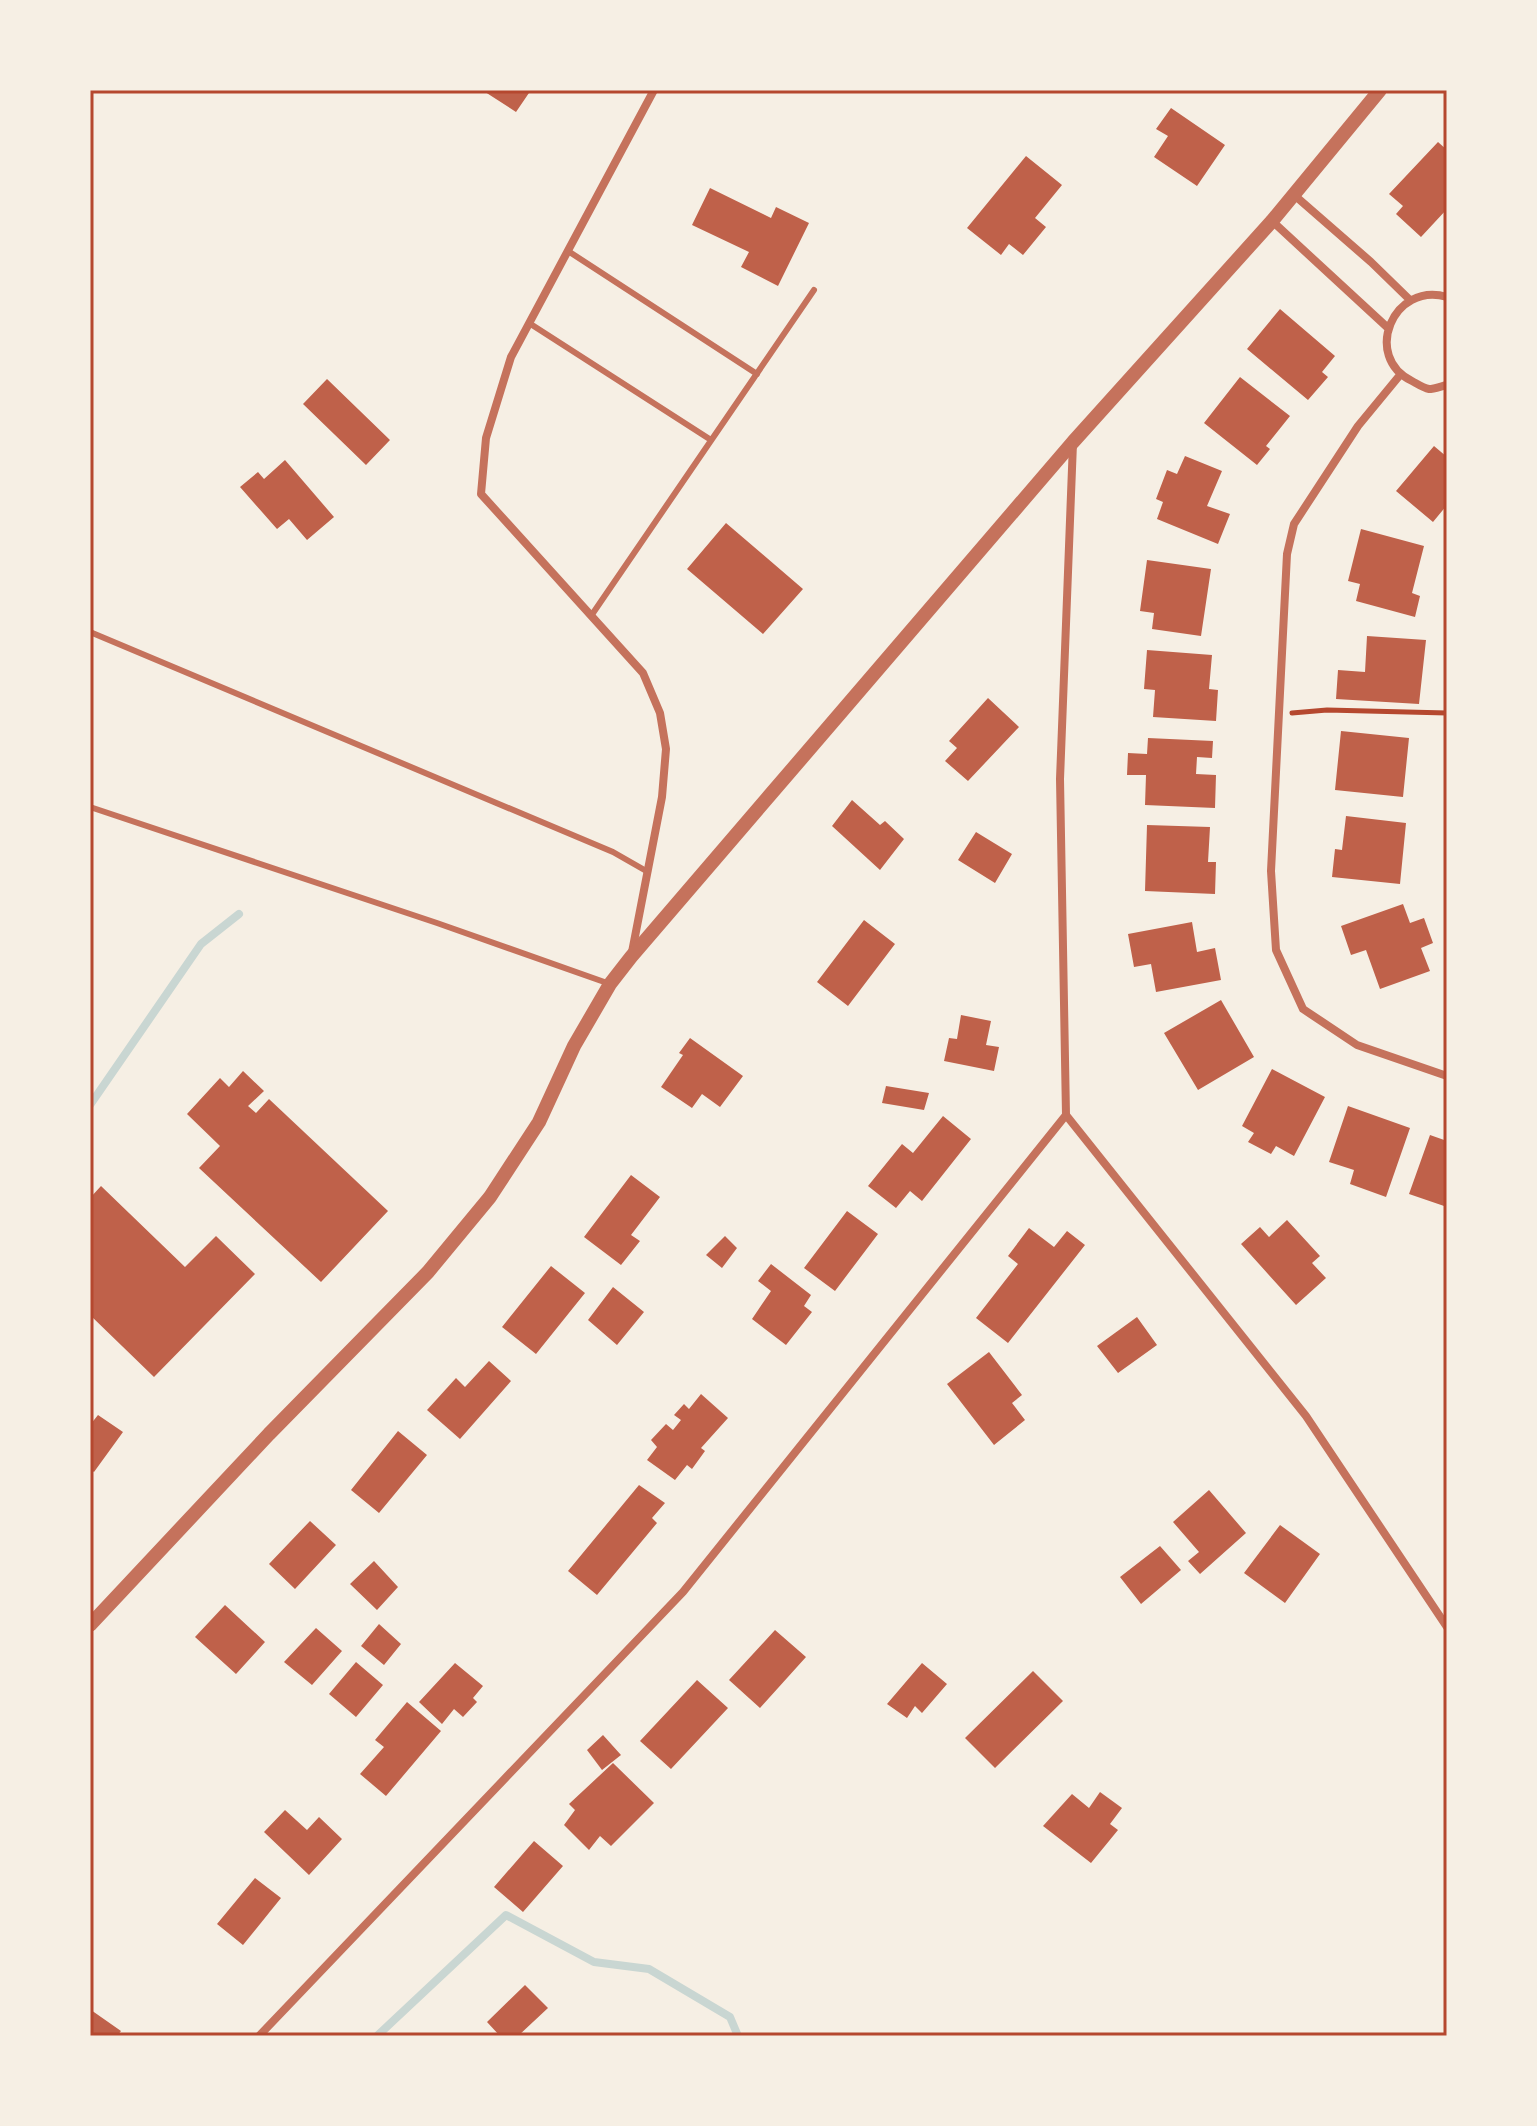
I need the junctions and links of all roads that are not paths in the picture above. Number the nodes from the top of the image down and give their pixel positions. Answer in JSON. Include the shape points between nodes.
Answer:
{"nodes":[{"id":1,"x":654,"y":90,"type":"edge"},
{"id":2,"x":1380,"y":90,"type":"edge"},
{"id":3,"x":1293,"y":194,"type":"junction"},
{"id":4,"x":1272,"y":221,"type":"junction"},
{"id":5,"x":568,"y":251,"type":"junction"},
{"id":6,"x":814,"y":290,"type":"dead end"},
{"id":7,"x":1447,"y":297,"type":"edge"},
{"id":8,"x":1410,"y":300,"type":"junction"},
{"id":9,"x":529,"y":323,"type":"junction"},
{"id":10,"x":1388,"y":328,"type":"junction"},
{"id":11,"x":757,"y":374,"type":"junction"},
{"id":12,"x":1400,"y":375,"type":"junction"},
{"id":13,"x":1447,"y":385,"type":"edge"},
{"id":14,"x":711,"y":440,"type":"junction"},
{"id":15,"x":1073,"y":442,"type":"junction"},
{"id":16,"x":591,"y":616,"type":"junction"},
{"id":17,"x":90,"y":632,"type":"edge"},
{"id":18,"x":90,"y":807,"type":"edge"},
{"id":19,"x":648,"y":872,"type":"junction"},
{"id":20,"x":631,"y":957,"type":"junction"},
{"id":21,"x":610,"y":984,"type":"junction"},
{"id":22,"x":1447,"y":1076,"type":"edge"},
{"id":23,"x":1066,"y":1115,"type":"junction"},
{"id":24,"x":90,"y":1625,"type":"edge"},
{"id":25,"x":1447,"y":1627,"type":"edge"},
{"id":26,"x":259,"y":2036,"type":"edge"}],
"edges":[{"from":1,"to":5,"type":"street"},
{"from":2,"to":3,"type":"street"},
{"from":3,"to":4,"type":"street"},
{"from":3,"to":8,"type":"street"},
{"from":4,"to":10,"type":"street"},
{"from":4,"to":15,"type":"street"},
{"from":5,"to":9,"type":"street"},
{"from":5,"to":11,"type":"lane"},
{"from":6,"to":11,"type":"lane"},
{"from":7,"to":8,"type":"street","via":[[1435,293]]},
{"from":8,"to":10,"type":"street"},
{"from":9,"to":14,"type":"lane"},
{"from":9,"to":16,"type":"street","via":[[511,357],[486,438],[481,494]]},
{"from":10,"to":12,"type":"street","via":[[1388,354]]},
{"from":11,"to":14,"type":"lane"},
{"from":12,"to":13,"type":"street","via":[[1428,389]]},
{"from":12,"to":22,"type":"street","via":[[1358,426],[1294,524],[1287,554],[1271,871],[1276,950],[1303,1009],[1357,1045]]},
{"from":14,"to":16,"type":"lane"},
{"from":15,"to":20,"type":"street"},
{"from":15,"to":23,"type":"street","via":[[1060,779]]},
{"from":16,"to":19,"type":"street","via":[[643,673],[660,713],[666,749]]},
{"from":17,"to":19,"type":"lane","via":[[599,845]]},
{"from":18,"to":21,"type":"lane"},
{"from":19,"to":20,"type":"street"},
{"from":20,"to":21,"type":"street"},
{"from":21,"to":24,"type":"street","via":[[539,1122],[490,1197],[428,1272]]},
{"from":23,"to":25,"type":"street","via":[[1306,1416]]},
{"from":23,"to":26,"type":"street","via":[[683,1592]]}]}
